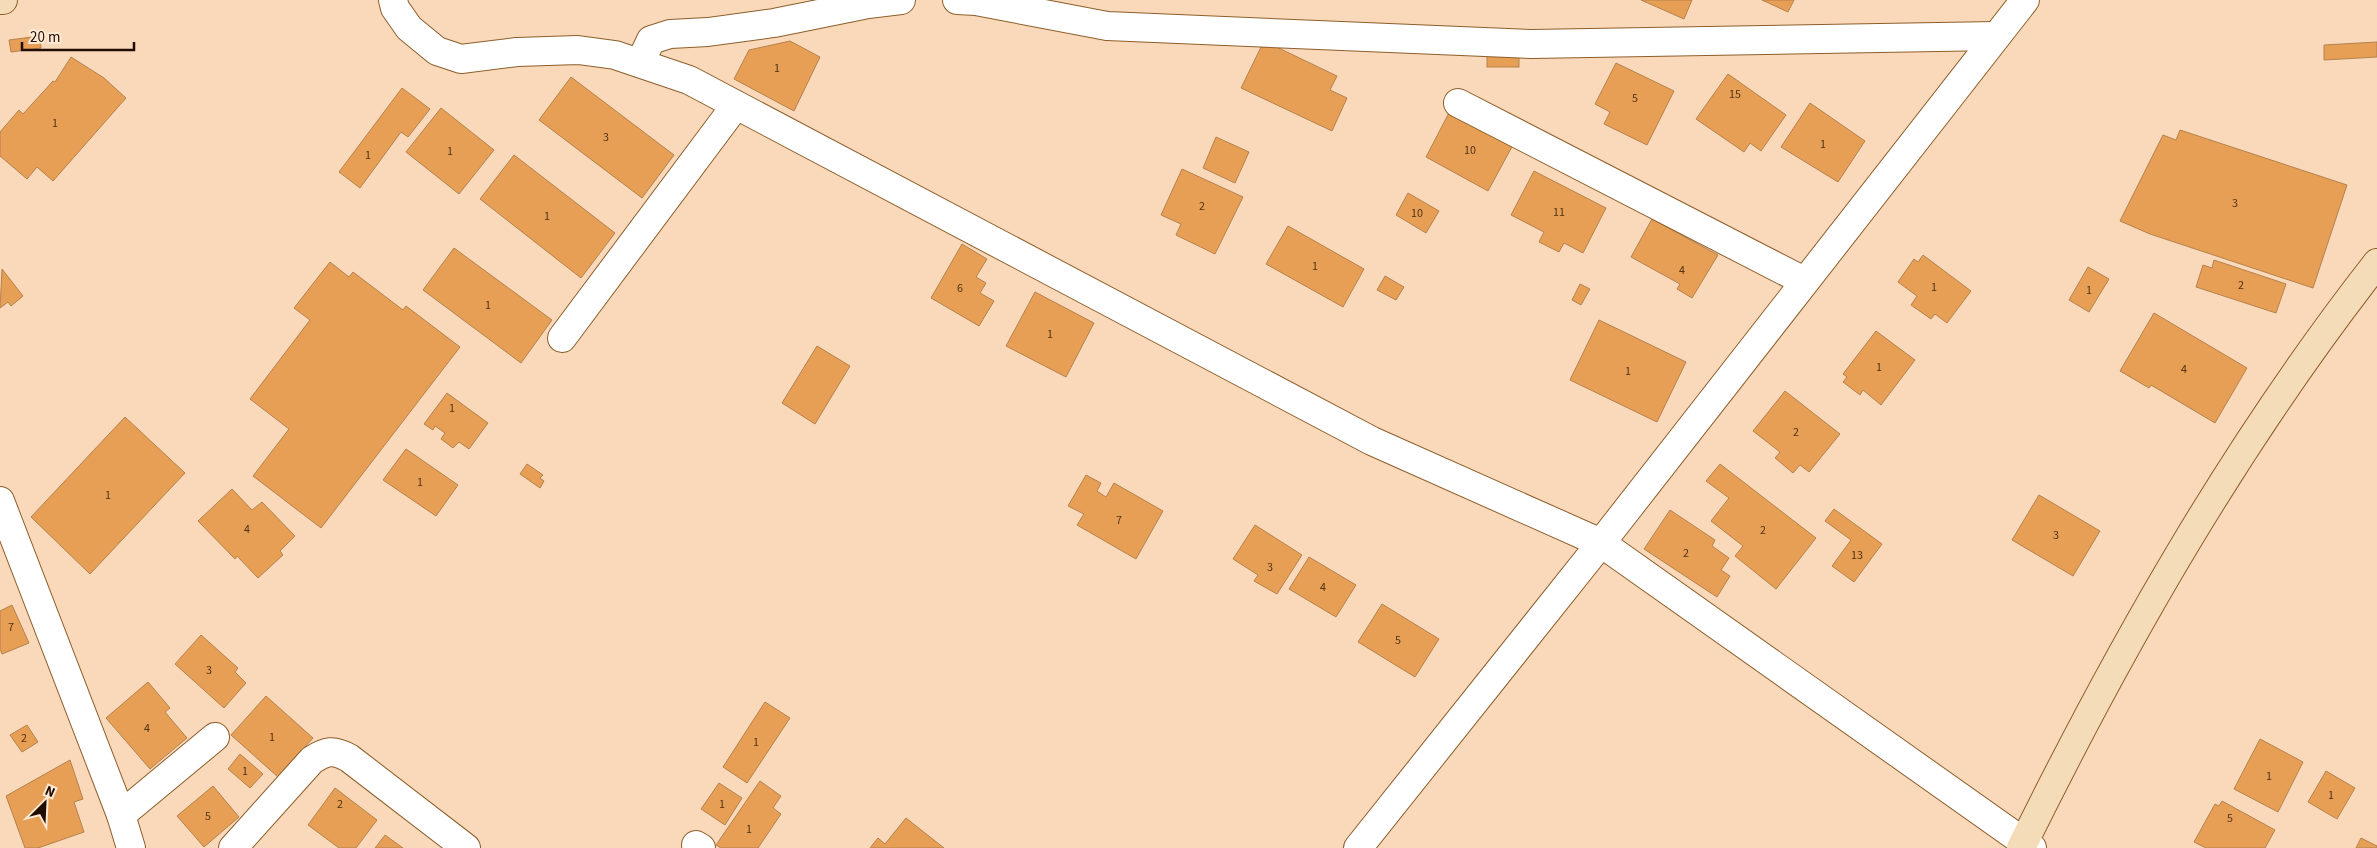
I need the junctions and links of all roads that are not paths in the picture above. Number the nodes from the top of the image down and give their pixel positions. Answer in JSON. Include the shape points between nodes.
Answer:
{"nodes":[{"id":1,"x":393,"y":0,"type":"edge"},
{"id":2,"x":901,"y":0,"type":"edge"},
{"id":3,"x":957,"y":0,"type":"edge"},
{"id":4,"x":2025,"y":0,"type":"edge"},
{"id":5,"x":1996,"y":36,"type":"junction"},
{"id":6,"x":640,"y":63,"type":"junction"},
{"id":7,"x":1458,"y":103,"type":"dead end"},
{"id":8,"x":736,"y":105,"type":"junction"},
{"id":9,"x":2377,"y":263,"type":"edge"},
{"id":10,"x":1804,"y":281,"type":"junction"},
{"id":11,"x":562,"y":338,"type":"dead end"},
{"id":12,"x":0,"y":502,"type":"edge"},
{"id":13,"x":1601,"y":543,"type":"junction"},
{"id":14,"x":215,"y":737,"type":"dead end"},
{"id":15,"x":121,"y":815,"type":"junction"},
{"id":16,"x":123,"y":846,"type":"edge"},
{"id":17,"x":2026,"y":846,"type":"edge"},
{"id":18,"x":233,"y":848,"type":"edge"},
{"id":19,"x":466,"y":848,"type":"edge"},
{"id":20,"x":1358,"y":848,"type":"edge"}],
"edges":[{"from":1,"to":6,"type":"street","via":[[409,28],[437,51],[461,59],[517,52],[578,50],[615,55]]},
{"from":2,"to":6,"type":"street","via":[[774,23],[670,34],[651,40]]},
{"from":3,"to":5,"type":"street","via":[[1107,26],[1531,44]]},
{"from":4,"to":5,"type":"street"},
{"from":5,"to":10,"type":"street"},
{"from":6,"to":8,"type":"street","via":[[689,80]]},
{"from":7,"to":10,"type":"street"},
{"from":8,"to":11,"type":"street"},
{"from":8,"to":13,"type":"street","via":[[1372,441]]},
{"from":9,"to":17,"type":"street","via":[[2303,360],[2211,502],[2115,667]]},
{"from":10,"to":13,"type":"street"},
{"from":12,"to":15,"type":"street"},
{"from":13,"to":17,"type":"street"},
{"from":13,"to":20,"type":"street"},
{"from":14,"to":15,"type":"street"},
{"from":15,"to":16,"type":"street"},
{"from":18,"to":19,"type":"street","via":[[312,760],[337,751]]}]}
